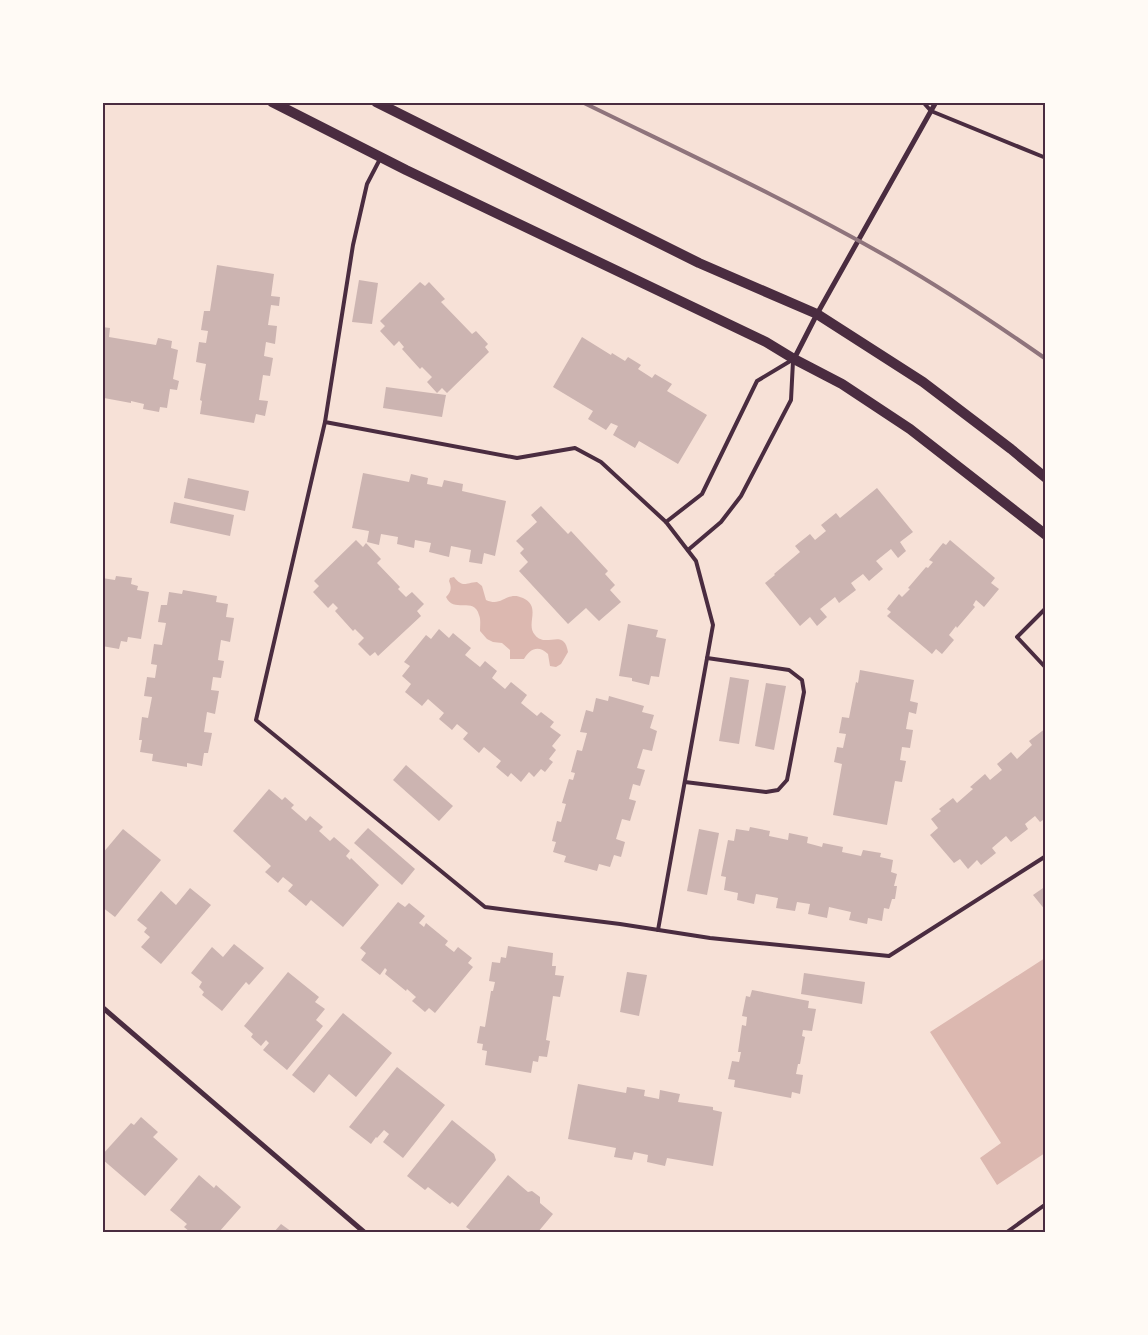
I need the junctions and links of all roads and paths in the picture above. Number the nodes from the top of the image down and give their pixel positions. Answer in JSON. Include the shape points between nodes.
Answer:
{"nodes":[{"id":1,"x":272,"y":102,"type":"edge"},
{"id":2,"x":376,"y":102,"type":"edge"},
{"id":3,"x":923,"y":102,"type":"edge"},
{"id":4,"x":936,"y":102,"type":"edge"},
{"id":5,"x":931,"y":111,"type":"junction"},
{"id":6,"x":381,"y":158,"type":"junction"},
{"id":7,"x":1046,"y":158,"type":"edge"},
{"id":8,"x":818,"y":314,"type":"junction"},
{"id":9,"x":794,"y":359,"type":"junction"},
{"id":10,"x":325,"y":422,"type":"junction"},
{"id":11,"x":1046,"y":478,"type":"edge"},
{"id":12,"x":666,"y":522,"type":"junction"},
{"id":13,"x":1046,"y":536,"type":"edge"},
{"id":14,"x":688,"y":550,"type":"junction"},
{"id":15,"x":1046,"y":608,"type":"edge"},
{"id":16,"x":707,"y":658,"type":"junction"},
{"id":17,"x":1046,"y":668,"type":"edge"},
{"id":18,"x":685,"y":782,"type":"junction"},
{"id":19,"x":1046,"y":856,"type":"edge"},
{"id":20,"x":658,"y":930,"type":"junction"},
{"id":21,"x":102,"y":1006,"type":"edge"},
{"id":22,"x":1046,"y":1204,"type":"edge"},
{"id":23,"x":364,"y":1232,"type":"edge"},
{"id":24,"x":1007,"y":1232,"type":"edge"}],
"edges":[{"from":1,"to":6,"type":"main road"},
{"from":2,"to":8,"type":"main road","via":[[699,263]]},
{"from":3,"to":5,"type":"lane"},
{"from":4,"to":5,"type":"street"},
{"from":5,"to":7,"type":"lane"},
{"from":5,"to":8,"type":"street"},
{"from":6,"to":9,"type":"main road","via":[[766,342]]},
{"from":6,"to":10,"type":"lane","via":[[367,184],[353,245]]},
{"from":8,"to":9,"type":"street"},
{"from":8,"to":11,"type":"main road","via":[[923,382]]},
{"from":9,"to":12,"type":"lane","via":[[757,380],[702,494]]},
{"from":9,"to":13,"type":"main road","via":[[842,384],[910,429]]},
{"from":9,"to":14,"type":"lane","via":[[791,400],[741,496],[721,522]]},
{"from":10,"to":12,"type":"lane","via":[[517,458],[575,448],[601,462]]},
{"from":10,"to":20,"type":"lane","via":[[256,720],[485,907]]},
{"from":12,"to":14,"type":"lane"},
{"from":14,"to":16,"type":"lane","via":[[696,561],[713,625]]},
{"from":15,"to":17,"type":"lane","via":[[1017,637]]},
{"from":16,"to":18,"type":"lane"},
{"from":16,"to":18,"type":"lane","via":[[789,670],[802,680],[804,692],[787,780],[778,790],[766,792]]},
{"from":18,"to":20,"type":"lane"},
{"from":19,"to":20,"type":"lane","via":[[889,956]]},
{"from":21,"to":23,"type":"street"},
{"from":22,"to":24,"type":"lane"}]}
